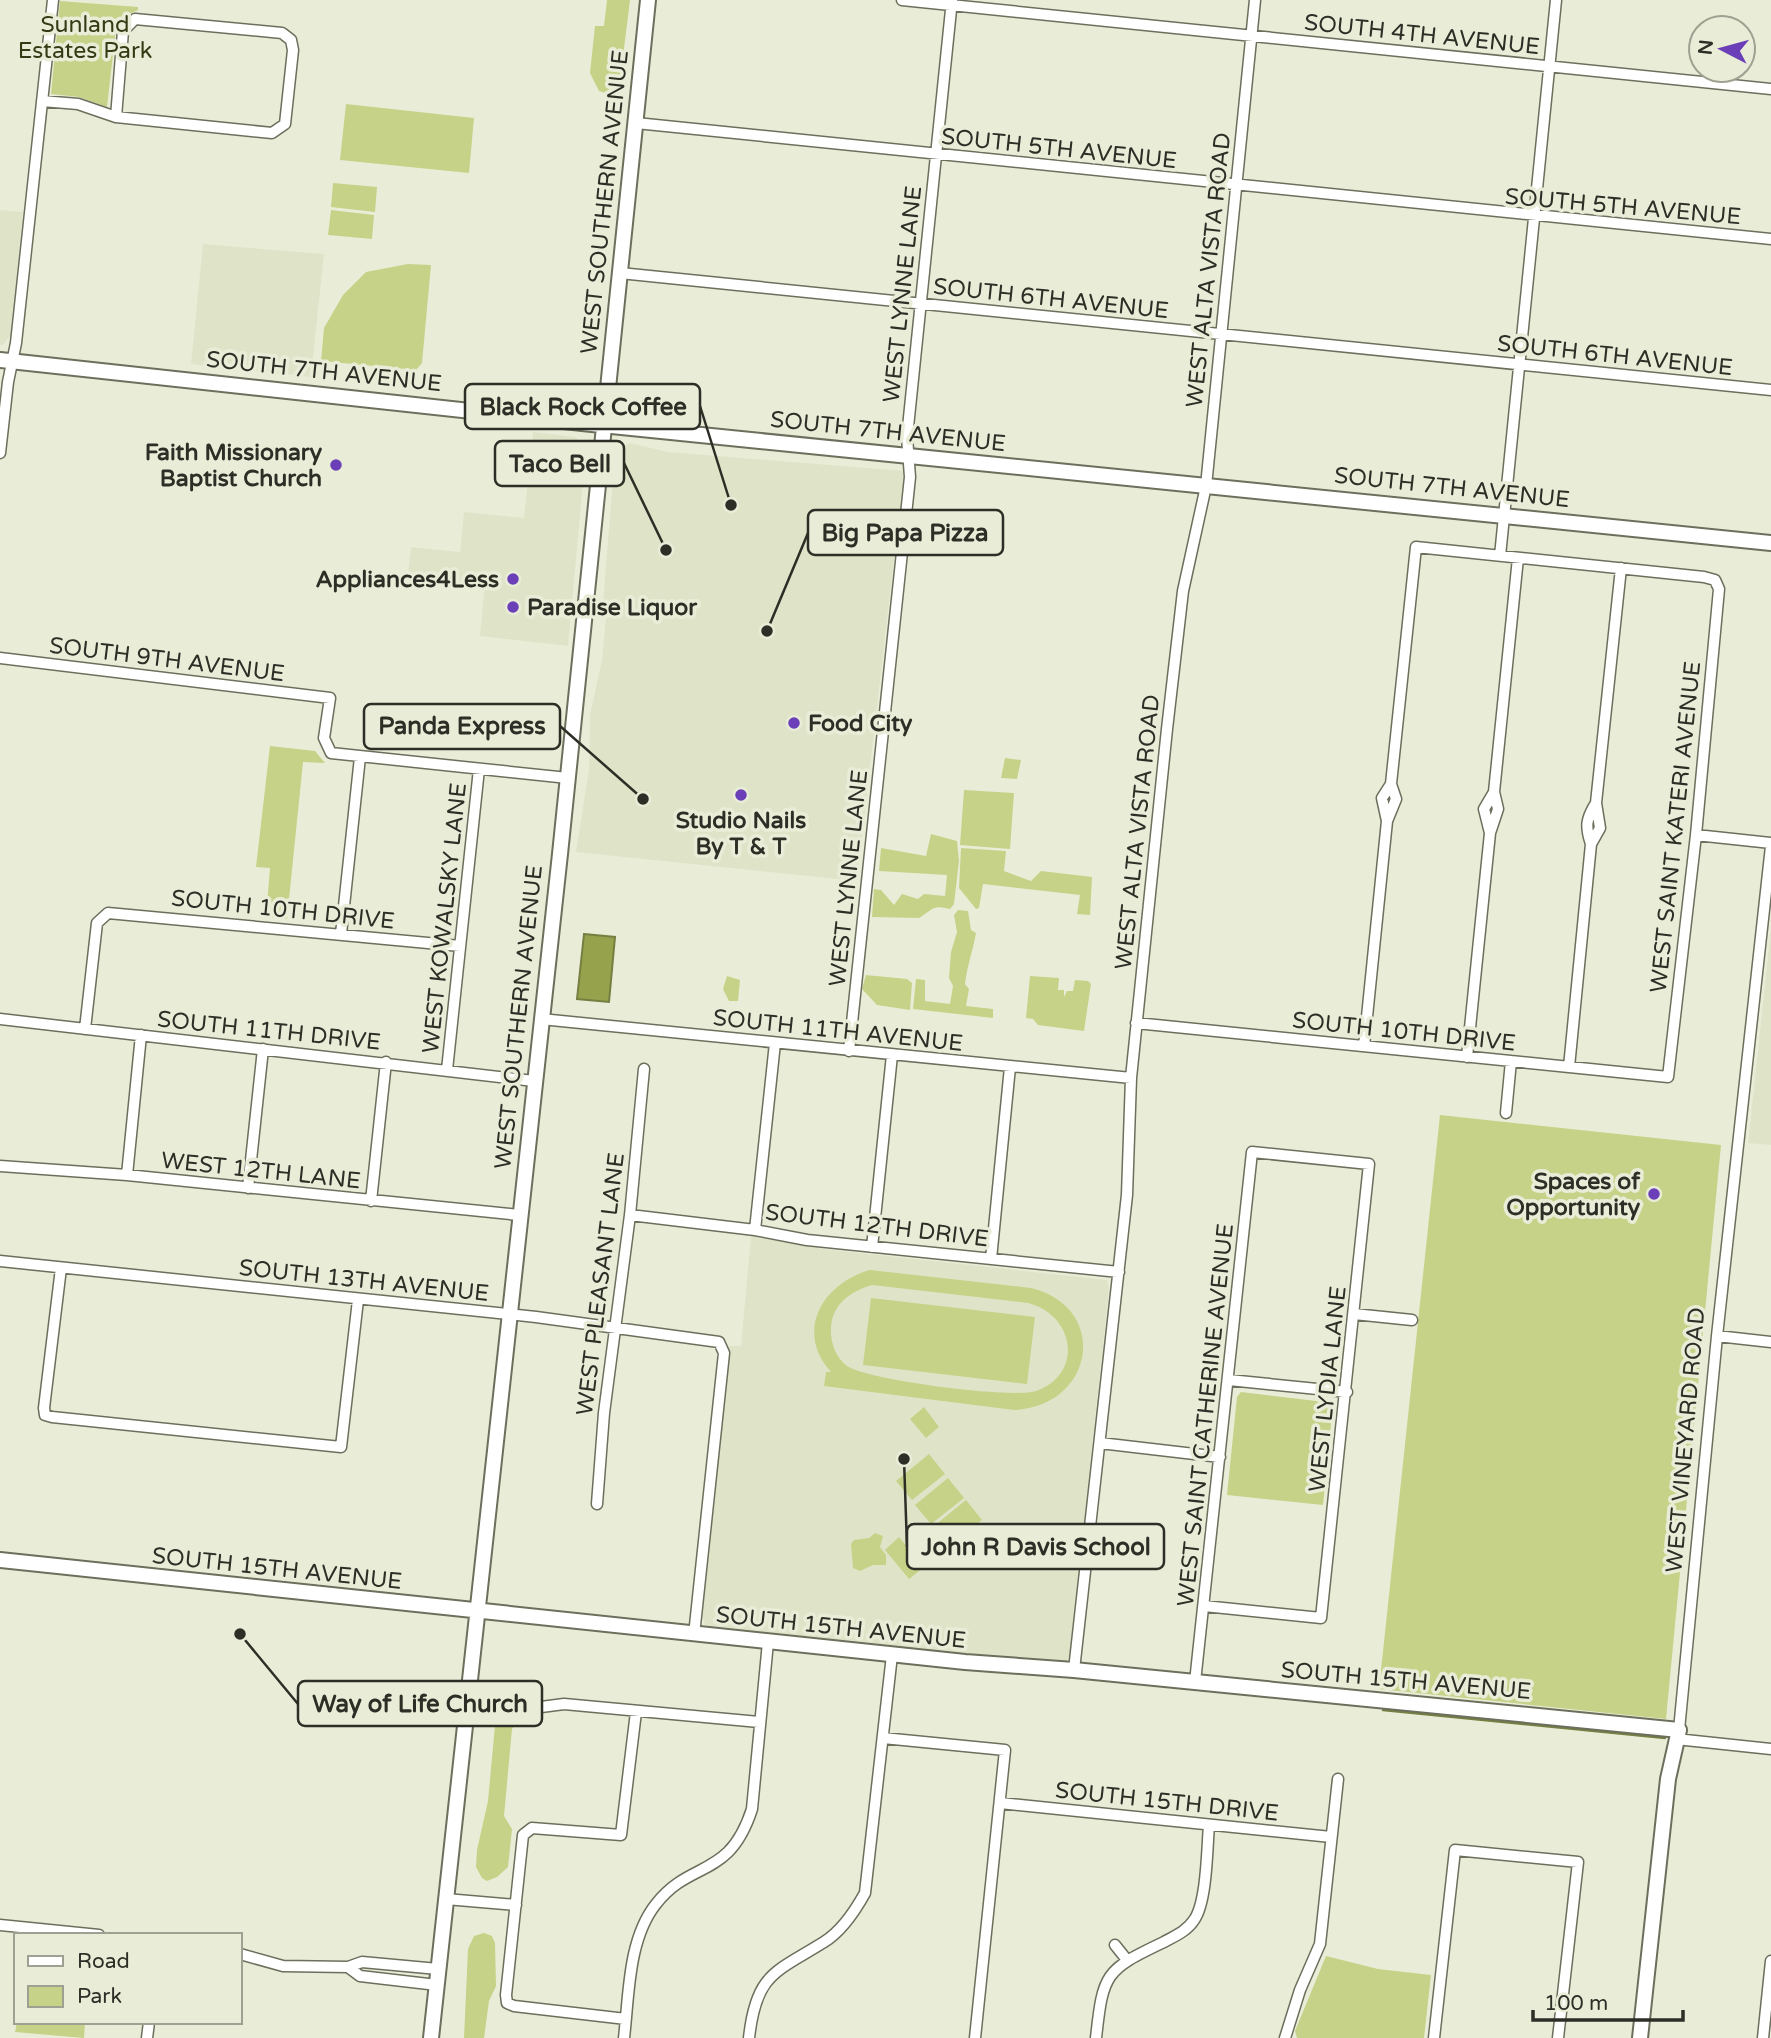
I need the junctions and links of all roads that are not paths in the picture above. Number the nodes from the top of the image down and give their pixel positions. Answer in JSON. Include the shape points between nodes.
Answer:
{"nodes":[{"id":1,"x":53,"y":0,"type":"edge"},
{"id":2,"x":648,"y":0,"type":"edge"},
{"id":3,"x":902,"y":0,"type":"edge"},
{"id":4,"x":1255,"y":0,"type":"edge"},
{"id":5,"x":1556,"y":0,"type":"edge"},
{"id":6,"x":951,"y":3,"type":"edge"},
{"id":7,"x":1251,"y":36,"type":"junction"},
{"id":8,"x":1549,"y":66,"type":"junction"},
{"id":9,"x":1771,"y":89,"type":"edge"},
{"id":10,"x":42,"y":100,"type":"junction"},
{"id":11,"x":116,"y":117,"type":"junction"},
{"id":12,"x":636,"y":123,"type":"junction"},
{"id":13,"x":936,"y":154,"type":"junction"},
{"id":14,"x":1236,"y":185,"type":"junction"},
{"id":15,"x":1534,"y":218,"type":"junction"},
{"id":16,"x":1771,"y":239,"type":"edge"},
{"id":17,"x":620,"y":273,"type":"junction"},
{"id":18,"x":921,"y":305,"type":"junction"},
{"id":19,"x":1220,"y":334,"type":"junction"},
{"id":20,"x":6,"y":360,"type":"edge"},
{"id":21,"x":1519,"y":365,"type":"junction"},
{"id":22,"x":1771,"y":390,"type":"edge"},
{"id":23,"x":604,"y":425,"type":"junction"},
{"id":24,"x":0,"y":453,"type":"edge"},
{"id":25,"x":910,"y":456,"type":"junction"},
{"id":26,"x":1206,"y":486,"type":"junction"},
{"id":27,"x":1505,"y":515,"type":"junction"},
{"id":28,"x":1771,"y":543,"type":"edge"},
{"id":29,"x":1500,"y":556,"type":"junction"},
{"id":30,"x":1518,"y":558,"type":"junction"},
{"id":31,"x":1620,"y":568,"type":"junction"},
{"id":32,"x":0,"y":658,"type":"edge"},
{"id":33,"x":360,"y":757,"type":"junction"},
{"id":34,"x":479,"y":769,"type":"junction"},
{"id":35,"x":568,"y":778,"type":"junction"},
{"id":36,"x":1696,"y":835,"type":"junction"},
{"id":37,"x":1771,"y":845,"type":"edge"},
{"id":38,"x":341,"y":934,"type":"junction"},
{"id":39,"x":460,"y":946,"type":"junction"},
{"id":40,"x":0,"y":1019,"type":"edge"},
{"id":41,"x":541,"y":1019,"type":"junction"},
{"id":42,"x":1136,"y":1023,"type":"junction"},
{"id":43,"x":85,"y":1028,"type":"junction"},
{"id":44,"x":141,"y":1035,"type":"junction"},
{"id":45,"x":775,"y":1043,"type":"junction"},
{"id":46,"x":1364,"y":1046,"type":"junction"},
{"id":47,"x":263,"y":1049,"type":"junction"},
{"id":48,"x":849,"y":1051,"type":"junction"},
{"id":49,"x":892,"y":1055,"type":"junction"},
{"id":50,"x":1467,"y":1057,"type":"junction"},
{"id":51,"x":1510,"y":1061,"type":"junction"},
{"id":52,"x":386,"y":1062,"type":"junction"},
{"id":53,"x":1010,"y":1067,"type":"junction"},
{"id":54,"x":1569,"y":1067,"type":"junction"},
{"id":55,"x":644,"y":1069,"type":"dead end"},
{"id":56,"x":447,"y":1070,"type":"junction"},
{"id":57,"x":1668,"y":1077,"type":"joint"},
{"id":58,"x":1131,"y":1078,"type":"junction"},
{"id":59,"x":534,"y":1081,"type":"junction"},
{"id":60,"x":1506,"y":1114,"type":"dead end"},
{"id":61,"x":1252,"y":1152,"type":"joint"},
{"id":62,"x":0,"y":1166,"type":"edge"},
{"id":63,"x":127,"y":1175,"type":"junction"},
{"id":64,"x":248,"y":1188,"type":"junction"},
{"id":65,"x":371,"y":1201,"type":"junction"},
{"id":66,"x":519,"y":1215,"type":"junction"},
{"id":67,"x":630,"y":1215,"type":"junction"},
{"id":68,"x":755,"y":1230,"type":"junction"},
{"id":69,"x":872,"y":1247,"type":"junction"},
{"id":70,"x":991,"y":1259,"type":"junction"},
{"id":71,"x":0,"y":1261,"type":"edge"},
{"id":72,"x":61,"y":1268,"type":"junction"},
{"id":73,"x":1119,"y":1272,"type":"junction"},
{"id":74,"x":358,"y":1300,"type":"junction"},
{"id":75,"x":508,"y":1314,"type":"junction"},
{"id":76,"x":1354,"y":1314,"type":"junction"},
{"id":77,"x":1412,"y":1320,"type":"dead end"},
{"id":78,"x":613,"y":1329,"type":"junction"},
{"id":79,"x":1717,"y":1336,"type":"junction"},
{"id":80,"x":1771,"y":1342,"type":"edge"},
{"id":81,"x":1229,"y":1380,"type":"junction"},
{"id":82,"x":1346,"y":1392,"type":"junction"},
{"id":83,"x":1100,"y":1443,"type":"junction"},
{"id":84,"x":1220,"y":1457,"type":"junction"},
{"id":85,"x":597,"y":1504,"type":"dead end"},
{"id":86,"x":0,"y":1560,"type":"edge"},
{"id":87,"x":1204,"y":1606,"type":"junction"},
{"id":88,"x":477,"y":1612,"type":"junction"},
{"id":89,"x":694,"y":1635,"type":"junction"},
{"id":90,"x":768,"y":1642,"type":"junction"},
{"id":91,"x":892,"y":1655,"type":"junction"},
{"id":92,"x":1074,"y":1670,"type":"junction"},
{"id":93,"x":1195,"y":1682,"type":"junction"},
{"id":94,"x":541,"y":1707,"type":"dead end"},
{"id":95,"x":636,"y":1712,"type":"junction"},
{"id":96,"x":759,"y":1722,"type":"junction"},
{"id":97,"x":1677,"y":1735,"type":"junction"},
{"id":98,"x":883,"y":1738,"type":"junction"},
{"id":99,"x":1771,"y":1749,"type":"edge"},
{"id":100,"x":1338,"y":1779,"type":"dead end"},
{"id":101,"x":1000,"y":1803,"type":"junction"},
{"id":102,"x":1209,"y":1825,"type":"junction"},
{"id":103,"x":1331,"y":1837,"type":"junction"},
{"id":104,"x":446,"y":1899,"type":"junction"},
{"id":105,"x":516,"y":1905,"type":"junction"},
{"id":106,"x":0,"y":1925,"type":"edge"},
{"id":107,"x":79,"y":1933,"type":"edge"},
{"id":108,"x":1115,"y":1945,"type":"dead end"},
{"id":109,"x":242,"y":1955,"type":"edge"},
{"id":110,"x":1127,"y":1960,"type":"junction"},
{"id":111,"x":1771,"y":1961,"type":"edge"},
{"id":112,"x":385,"y":1964,"type":"junction"},
{"id":113,"x":348,"y":1967,"type":"junction"},
{"id":114,"x":438,"y":1969,"type":"junction"},
{"id":115,"x":384,"y":1979,"type":"junction"},
{"id":116,"x":436,"y":1984,"type":"junction"},
{"id":117,"x":626,"y":2018,"type":"junction"},
{"id":118,"x":431,"y":2038,"type":"edge"},
{"id":119,"x":624,"y":2038,"type":"edge"},
{"id":120,"x":749,"y":2038,"type":"edge"},
{"id":121,"x":975,"y":2038,"type":"edge"},
{"id":122,"x":1096,"y":2038,"type":"edge"},
{"id":123,"x":1284,"y":2038,"type":"edge"},
{"id":124,"x":1434,"y":2038,"type":"edge"},
{"id":125,"x":1558,"y":2038,"type":"edge"},
{"id":126,"x":1640,"y":2038,"type":"edge"},
{"id":127,"x":1763,"y":2038,"type":"edge"}],
"edges":[{"from":1,"to":10,"type":"street"},
{"from":2,"to":12,"type":"main road","name":"WEST SOUTHERN AVENUE"},
{"from":3,"to":6,"type":"street","name":"SOUTH 4TH AVENUE"},
{"from":4,"to":7,"type":"street","name":"WEST ALTA VISTA ROAD"},
{"from":5,"to":8,"type":"street"},
{"from":6,"to":7,"type":"street","name":"SOUTH 4TH AVENUE"},
{"from":6,"to":13,"type":"street","name":"WEST LYNNE LANE"},
{"from":7,"to":8,"type":"street","name":"SOUTH 4TH AVENUE"},
{"from":7,"to":14,"type":"street","name":"WEST ALTA VISTA ROAD"},
{"from":8,"to":9,"type":"street","name":"SOUTH 4TH AVENUE"},
{"from":8,"to":15,"type":"street"},
{"from":10,"to":11,"type":"street","via":[[78,104]]},
{"from":10,"to":20,"type":"street"},
{"from":11,"to":11,"type":"street","via":[[124,31],[135,19],[282,33],[291,40],[285,124],[279,130],[272,133]]},
{"from":12,"to":13,"type":"street","name":"SOUTH 5TH AVENUE"},
{"from":12,"to":17,"type":"main road","name":"WEST SOUTHERN AVENUE"},
{"from":13,"to":14,"type":"street","name":"SOUTH 5TH AVENUE"},
{"from":13,"to":18,"type":"street","name":"WEST LYNNE LANE"},
{"from":14,"to":15,"type":"street","name":"SOUTH 5TH AVENUE"},
{"from":14,"to":19,"type":"street","name":"WEST ALTA VISTA ROAD"},
{"from":15,"to":16,"type":"street","name":"SOUTH 5TH AVENUE"},
{"from":15,"to":21,"type":"street"},
{"from":17,"to":18,"type":"street","name":"SOUTH 6TH AVENUE"},
{"from":17,"to":23,"type":"main road","name":"WEST SOUTHERN AVENUE"},
{"from":18,"to":19,"type":"street","name":"SOUTH 6TH AVENUE"},
{"from":18,"to":25,"type":"street","name":"WEST LYNNE LANE","via":[[907,437]]},
{"from":19,"to":21,"type":"street","name":"SOUTH 6TH AVENUE"},
{"from":19,"to":26,"type":"street","name":"WEST ALTA VISTA ROAD"},
{"from":20,"to":23,"type":"main road","name":"SOUTH 7TH AVENUE"},
{"from":20,"to":24,"type":"street"},
{"from":21,"to":22,"type":"street","name":"SOUTH 6TH AVENUE"},
{"from":21,"to":27,"type":"street"},
{"from":23,"to":25,"type":"main road","name":"SOUTH 7TH AVENUE"},
{"from":23,"to":35,"type":"main road","name":"WEST SOUTHERN AVENUE"},
{"from":25,"to":26,"type":"main road","name":"SOUTH 7TH AVENUE"},
{"from":25,"to":48,"type":"street","name":"WEST LYNNE LANE"},
{"from":26,"to":27,"type":"main road","name":"SOUTH 7TH AVENUE"},
{"from":26,"to":42,"type":"street","name":"WEST ALTA VISTA ROAD","via":[[1182,591]]},
{"from":27,"to":28,"type":"main road","name":"SOUTH 7TH AVENUE"},
{"from":27,"to":29,"type":"street"},
{"from":29,"to":30,"type":"street"},
{"from":29,"to":46,"type":"street","via":[[1416,547],[1391,784],[1396,799],[1387,821]]},
{"from":30,"to":31,"type":"street"},
{"from":30,"to":50,"type":"street","via":[[1494,792],[1498,809],[1490,833]]},
{"from":31,"to":36,"type":"street","name":"WEST SAINT KATERI AVENUE","via":[[1704,577],[1715,580],[1718,589]]},
{"from":31,"to":54,"type":"street","via":[[1596,803],[1600,828],[1591,844]]},
{"from":32,"to":33,"type":"street","name":"SOUTH 9TH AVENUE","via":[[330,698],[324,738],[327,748],[336,755]]},
{"from":33,"to":34,"type":"street"},
{"from":33,"to":38,"type":"street"},
{"from":34,"to":35,"type":"street"},
{"from":34,"to":39,"type":"street","name":"WEST KOWALSKY LANE"},
{"from":35,"to":41,"type":"main road","name":"WEST SOUTHERN AVENUE"},
{"from":36,"to":37,"type":"street"},
{"from":36,"to":57,"type":"street","name":"WEST SAINT KATERI AVENUE"},
{"from":37,"to":79,"type":"street","name":"WEST VINEYARD ROAD"},
{"from":38,"to":39,"type":"street","name":"SOUTH 10TH DRIVE"},
{"from":38,"to":43,"type":"street","name":"SOUTH 10TH DRIVE","via":[[119,911],[102,915],[96,930]]},
{"from":39,"to":56,"type":"street","name":"WEST KOWALSKY LANE"},
{"from":40,"to":43,"type":"street","name":"SOUTH 11TH DRIVE"},
{"from":41,"to":45,"type":"street","name":"SOUTH 11TH AVENUE"},
{"from":41,"to":59,"type":"main road","name":"WEST SOUTHERN AVENUE"},
{"from":42,"to":46,"type":"street","name":"SOUTH 10TH DRIVE"},
{"from":42,"to":58,"type":"street","name":"WEST ALTA VISTA ROAD"},
{"from":43,"to":44,"type":"street","name":"SOUTH 11TH DRIVE"},
{"from":44,"to":47,"type":"street","name":"SOUTH 11TH DRIVE"},
{"from":44,"to":63,"type":"street"},
{"from":45,"to":48,"type":"street","name":"SOUTH 11TH AVENUE"},
{"from":45,"to":68,"type":"street"},
{"from":46,"to":50,"type":"street","name":"SOUTH 10TH DRIVE"},
{"from":47,"to":52,"type":"street","name":"SOUTH 11TH DRIVE"},
{"from":47,"to":64,"type":"street"},
{"from":48,"to":49,"type":"street","name":"SOUTH 11TH AVENUE"},
{"from":49,"to":53,"type":"street","name":"SOUTH 11TH AVENUE"},
{"from":49,"to":69,"type":"street"},
{"from":50,"to":51,"type":"street","name":"SOUTH 10TH DRIVE"},
{"from":51,"to":54,"type":"street","name":"SOUTH 10TH DRIVE"},
{"from":51,"to":60,"type":"street"},
{"from":52,"to":56,"type":"street","name":"SOUTH 11TH DRIVE"},
{"from":52,"to":65,"type":"street"},
{"from":53,"to":58,"type":"street","name":"SOUTH 11TH AVENUE"},
{"from":53,"to":70,"type":"street"},
{"from":54,"to":57,"type":"street","name":"SOUTH 10TH DRIVE"},
{"from":55,"to":67,"type":"street","name":"WEST PLEASANT LANE"},
{"from":56,"to":59,"type":"street","name":"SOUTH 11TH DRIVE"},
{"from":58,"to":73,"type":"street","name":"WEST ALTA VISTA ROAD","via":[[1131,1156]]},
{"from":59,"to":66,"type":"main road","name":"WEST SOUTHERN AVENUE"},
{"from":61,"to":76,"type":"street","name":"WEST LYDIA LANE","via":[[1369,1164]]},
{"from":61,"to":81,"type":"street","name":"WEST SAINT CATHERINE AVENUE"},
{"from":62,"to":63,"type":"street","name":"WEST 12TH LANE"},
{"from":63,"to":64,"type":"street","name":"WEST 12TH LANE"},
{"from":64,"to":65,"type":"street","name":"WEST 12TH LANE"},
{"from":65,"to":66,"type":"street","name":"WEST 12TH LANE"},
{"from":66,"to":75,"type":"main road","name":"WEST SOUTHERN AVENUE"},
{"from":67,"to":68,"type":"street","name":"SOUTH 12TH DRIVE"},
{"from":67,"to":78,"type":"street","name":"WEST PLEASANT LANE"},
{"from":68,"to":69,"type":"street","name":"SOUTH 12TH DRIVE"},
{"from":69,"to":70,"type":"street","name":"SOUTH 12TH DRIVE"},
{"from":70,"to":73,"type":"street","name":"SOUTH 12TH DRIVE"},
{"from":71,"to":72,"type":"street","name":"SOUTH 13TH AVENUE"},
{"from":72,"to":74,"type":"street","name":"SOUTH 13TH AVENUE"},
{"from":72,"to":74,"type":"street","via":[[45,1415],[341,1447]]},
{"from":73,"to":83,"type":"street","name":"WEST ALTA VISTA ROAD"},
{"from":74,"to":75,"type":"street","name":"SOUTH 13TH AVENUE"},
{"from":75,"to":78,"type":"street","name":"SOUTH 13TH AVENUE"},
{"from":75,"to":88,"type":"main road","name":"WEST SOUTHERN AVENUE"},
{"from":76,"to":77,"type":"street"},
{"from":76,"to":82,"type":"street","name":"WEST LYDIA LANE"},
{"from":78,"to":85,"type":"street","name":"WEST PLEASANT LANE"},
{"from":78,"to":89,"type":"street","name":"SOUTH 13TH AVENUE","via":[[714,1340],[723,1345]]},
{"from":79,"to":80,"type":"street"},
{"from":79,"to":97,"type":"street","name":"WEST VINEYARD ROAD"},
{"from":81,"to":82,"type":"street"},
{"from":81,"to":84,"type":"street","name":"WEST SAINT CATHERINE AVENUE"},
{"from":82,"to":87,"type":"street","name":"WEST LYDIA LANE","via":[[1321,1618]]},
{"from":83,"to":84,"type":"street"},
{"from":83,"to":92,"type":"street","name":"WEST ALTA VISTA ROAD"},
{"from":84,"to":87,"type":"street","name":"WEST SAINT CATHERINE AVENUE"},
{"from":86,"to":88,"type":"main road","name":"SOUTH 15TH AVENUE"},
{"from":87,"to":93,"type":"street","name":"WEST SAINT CATHERINE AVENUE"},
{"from":88,"to":89,"type":"main road","name":"SOUTH 15TH AVENUE"},
{"from":88,"to":104,"type":"main road","name":"WEST SOUTHERN AVENUE"},
{"from":89,"to":90,"type":"main road","name":"SOUTH 15TH AVENUE"},
{"from":90,"to":91,"type":"main road","name":"SOUTH 15TH AVENUE"},
{"from":90,"to":96,"type":"street"},
{"from":91,"to":92,"type":"main road","name":"SOUTH 15TH AVENUE"},
{"from":91,"to":98,"type":"street"},
{"from":92,"to":93,"type":"main road","name":"SOUTH 15TH AVENUE"},
{"from":93,"to":97,"type":"main road","name":"SOUTH 15TH AVENUE"},
{"from":94,"to":95,"type":"street","via":[[564,1704]]},
{"from":95,"to":96,"type":"street"},
{"from":95,"to":105,"type":"street","via":[[621,1835],[526,1830]]},
{"from":96,"to":117,"type":"street","via":[[752,1809],[744,1831],[720,1861],[676,1886],[649,1915],[638,1940]]},
{"from":97,"to":99,"type":"street","name":"SOUTH 15TH AVENUE"},
{"from":97,"to":126,"type":"main road","name":"WEST VINEYARD ROAD","via":[[1668,1779]]},
{"from":98,"to":101,"type":"street","via":[[1005,1750]]},
{"from":98,"to":120,"type":"street","via":[[865,1893],[846,1923],[825,1942],[775,1970],[760,1991]]},
{"from":100,"to":103,"type":"street"},
{"from":101,"to":102,"type":"street","name":"SOUTH 15TH DRIVE"},
{"from":101,"to":121,"type":"street"},
{"from":102,"to":103,"type":"street","name":"SOUTH 15TH DRIVE"},
{"from":102,"to":110,"type":"street","via":[[1195,1920],[1179,1934]]},
{"from":103,"to":123,"type":"street","via":[[1320,1944]]},
{"from":104,"to":105,"type":"street"},
{"from":104,"to":114,"type":"main road","name":"WEST SOUTHERN AVENUE"},
{"from":105,"to":117,"type":"street","via":[[508,2003]]},
{"from":106,"to":107,"type":"street"},
{"from":108,"to":110,"type":"street"},
{"from":109,"to":113,"type":"street","via":[[284,1966]]},
{"from":110,"to":122,"type":"street","via":[[1115,1967],[1102,1990]]},
{"from":111,"to":127,"type":"street"},
{"from":112,"to":113,"type":"street","via":[[362,1962]]},
{"from":112,"to":114,"type":"street"},
{"from":112,"to":115,"type":"street"},
{"from":113,"to":115,"type":"street","via":[[360,1976]]},
{"from":114,"to":116,"type":"main road","name":"WEST SOUTHERN AVENUE"},
{"from":115,"to":116,"type":"street"},
{"from":116,"to":118,"type":"main road","name":"WEST SOUTHERN AVENUE"},
{"from":117,"to":119,"type":"street"},
{"from":124,"to":125,"type":"street","via":[[1455,1850],[1578,1862]]}]}
